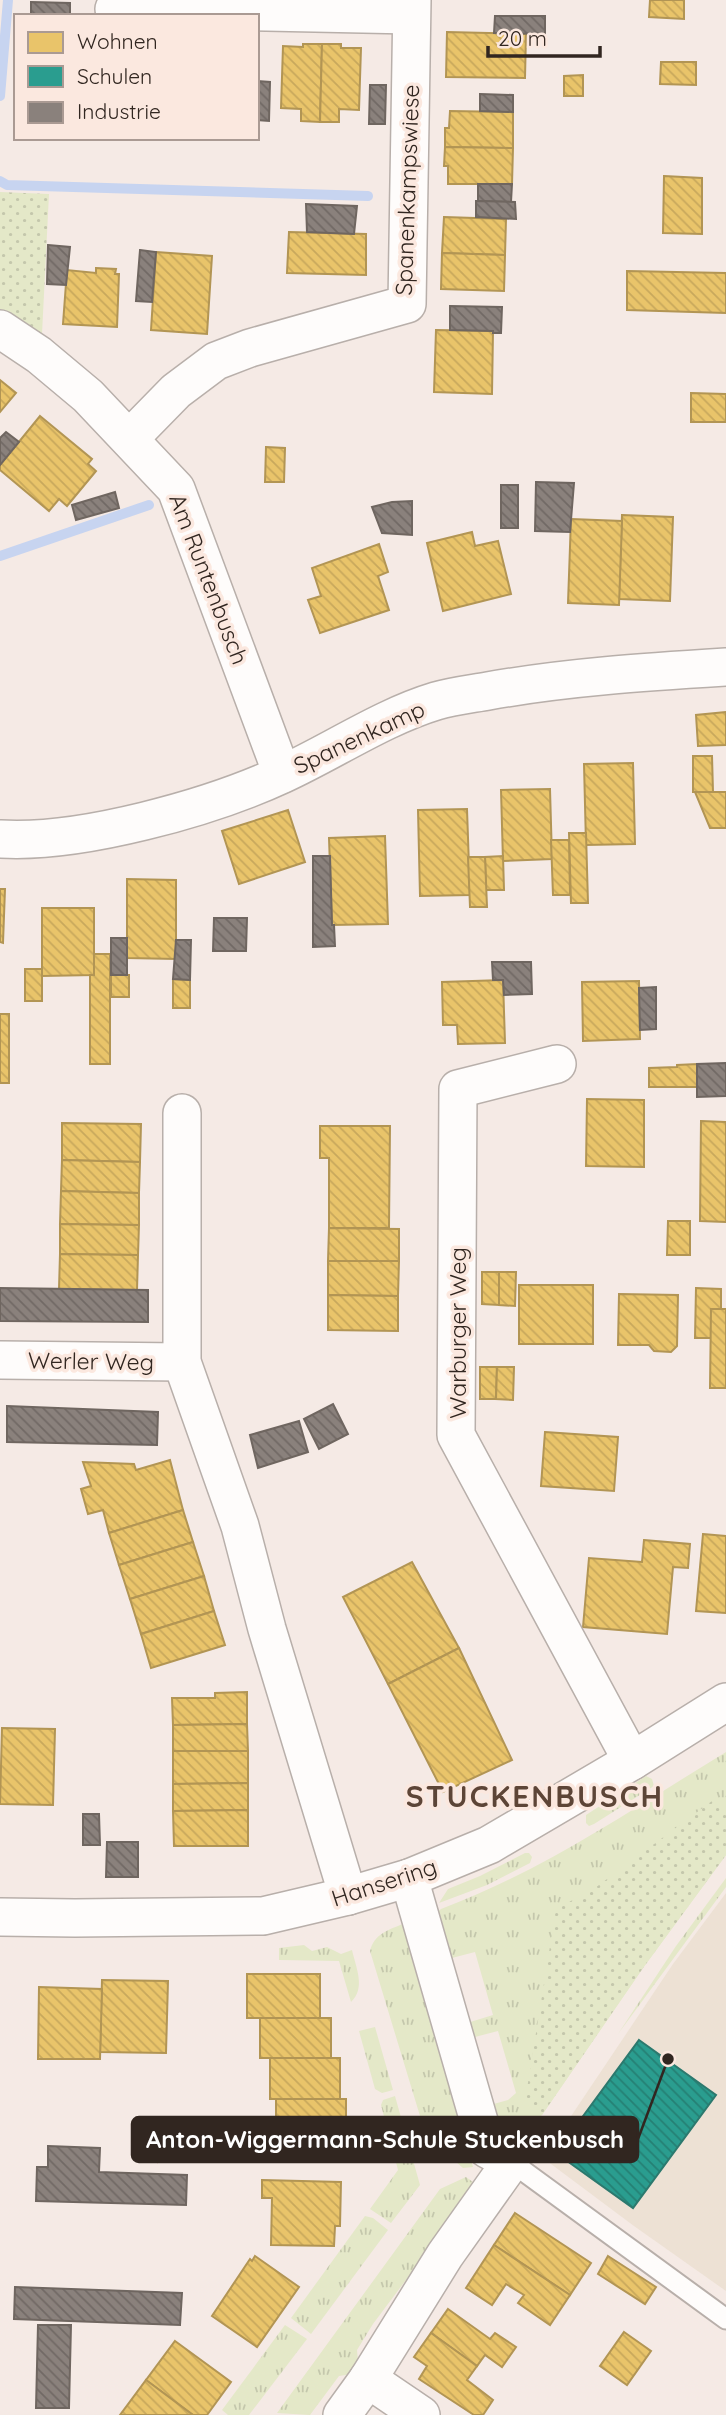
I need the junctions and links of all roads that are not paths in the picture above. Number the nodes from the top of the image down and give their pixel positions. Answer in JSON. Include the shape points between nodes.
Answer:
{"nodes":[{"id":1,"x":412,"y":8,"type":"edge"},
{"id":2,"x":114,"y":9,"type":"dead end"},
{"id":3,"x":0,"y":329,"type":"edge"},
{"id":4,"x":131,"y":438,"type":"junction"},
{"id":5,"x":726,"y":667,"type":"edge"},
{"id":6,"x":282,"y":774,"type":"junction"},
{"id":7,"x":0,"y":839,"type":"edge"},
{"id":8,"x":557,"y":1064,"type":"dead end"},
{"id":9,"x":181,"y":1113,"type":"dead end"},
{"id":10,"x":0,"y":1360,"type":"edge"},
{"id":11,"x":181,"y":1362,"type":"junction"},
{"id":12,"x":726,"y":1702,"type":"edge"},
{"id":13,"x":632,"y":1761,"type":"junction"},
{"id":14,"x":409,"y":1878,"type":"junction"},
{"id":15,"x":348,"y":1896,"type":"junction"},
{"id":16,"x":0,"y":1917,"type":"edge"},
{"id":17,"x":511,"y":2162,"type":"junction"},
{"id":18,"x":726,"y":2319,"type":"edge"},
{"id":19,"x":368,"y":2379,"type":"junction"},
{"id":20,"x":342,"y":2415,"type":"edge"},
{"id":21,"x":421,"y":2415,"type":"edge"}],
"edges":[{"from":1,"to":2,"type":"street","name":"Spanenkampswiese"},
{"from":1,"to":4,"type":"street","name":"Spanenkampswiese","via":[[407,304],[216,361],[176,391]]},
{"from":3,"to":4,"type":"street","name":"Am Runtenbusch","via":[[39,355]]},
{"from":4,"to":6,"type":"street","name":"Am Runtenbusch","via":[[176,489]]},
{"from":5,"to":6,"type":"street","name":"Spanenkamp","via":[[529,684],[436,701],[359,733]]},
{"from":6,"to":7,"type":"street","name":"Spanenkamp","via":[[145,820],[80,834]]},
{"from":8,"to":13,"type":"street","name":"Warburger Weg","via":[[458,1089],[456,1435]]},
{"from":9,"to":11,"type":"street"},
{"from":10,"to":11,"type":"street","name":"Werler Weg"},
{"from":11,"to":15,"type":"street","via":[[240,1525]]},
{"from":12,"to":13,"type":"street","name":"Hansering"},
{"from":13,"to":14,"type":"street","name":"Hansering","via":[[489,1845]]},
{"from":14,"to":15,"type":"street","name":"Hansering"},
{"from":14,"to":17,"type":"street","via":[[487,2149]]},
{"from":15,"to":16,"type":"street","name":"Hansering","via":[[263,1916]]},
{"from":17,"to":18,"type":"lane"},
{"from":17,"to":19,"type":"street","via":[[445,2255]]},
{"from":19,"to":20,"type":"street"},
{"from":19,"to":21,"type":"street"}]}
